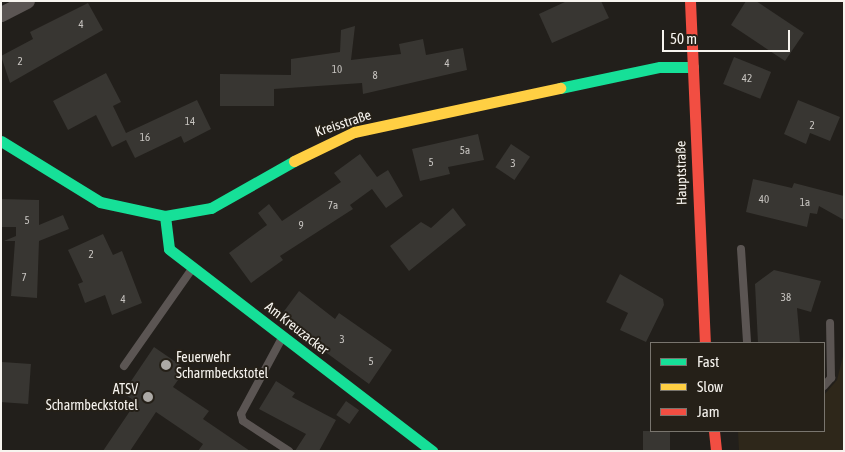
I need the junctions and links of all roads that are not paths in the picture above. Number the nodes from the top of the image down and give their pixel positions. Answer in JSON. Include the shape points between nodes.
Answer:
{"nodes":[{"id":1,"x":27,"y":1,"type":"edge"},
{"id":2,"x":690,"y":1,"type":"edge"},
{"id":3,"x":1,"y":14,"type":"edge"},
{"id":4,"x":693,"y":67,"type":"junction"},
{"id":5,"x":1,"y":141,"type":"edge"},
{"id":6,"x":165,"y":216,"type":"junction"},
{"id":7,"x":741,"y":249,"type":"dead end"},
{"id":8,"x":194,"y":267,"type":"junction"},
{"id":9,"x":830,"y":323,"type":"dead end"},
{"id":10,"x":283,"y":336,"type":"junction"},
{"id":11,"x":705,"y":342,"type":"edge"},
{"id":12,"x":747,"y":342,"type":"edge"},
{"id":13,"x":124,"y":366,"type":"dead end"},
{"id":14,"x":825,"y":385,"type":"edge"},
{"id":15,"x":714,"y":432,"type":"edge"},
{"id":16,"x":289,"y":451,"type":"edge"},
{"id":17,"x":432,"y":451,"type":"edge"},
{"id":18,"x":716,"y":451,"type":"edge"}],
"edges":[{"from":1,"to":3,"type":"street"},
{"from":2,"to":4,"type":"street","name":"Hauptstraße"},
{"from":4,"to":6,"type":"street","name":"Kreisstraße","via":[[660,67],[354,132],[321,144],[211,208]]},
{"from":4,"to":11,"type":"street","name":"Hauptstraße"},
{"from":5,"to":6,"type":"street","name":"Kreisstraße","via":[[100,202]]},
{"from":6,"to":8,"type":"street","name":"Am Kreuzacker","via":[[169,249]]},
{"from":7,"to":12,"type":"lane"},
{"from":8,"to":10,"type":"street","name":"Am Kreuzacker"},
{"from":8,"to":13,"type":"lane"},
{"from":9,"to":14,"type":"lane","via":[[831,378]]},
{"from":10,"to":16,"type":"lane","via":[[241,414],[243,421]]},
{"from":10,"to":17,"type":"street","name":"Am Kreuzacker"},
{"from":15,"to":18,"type":"street"}]}
